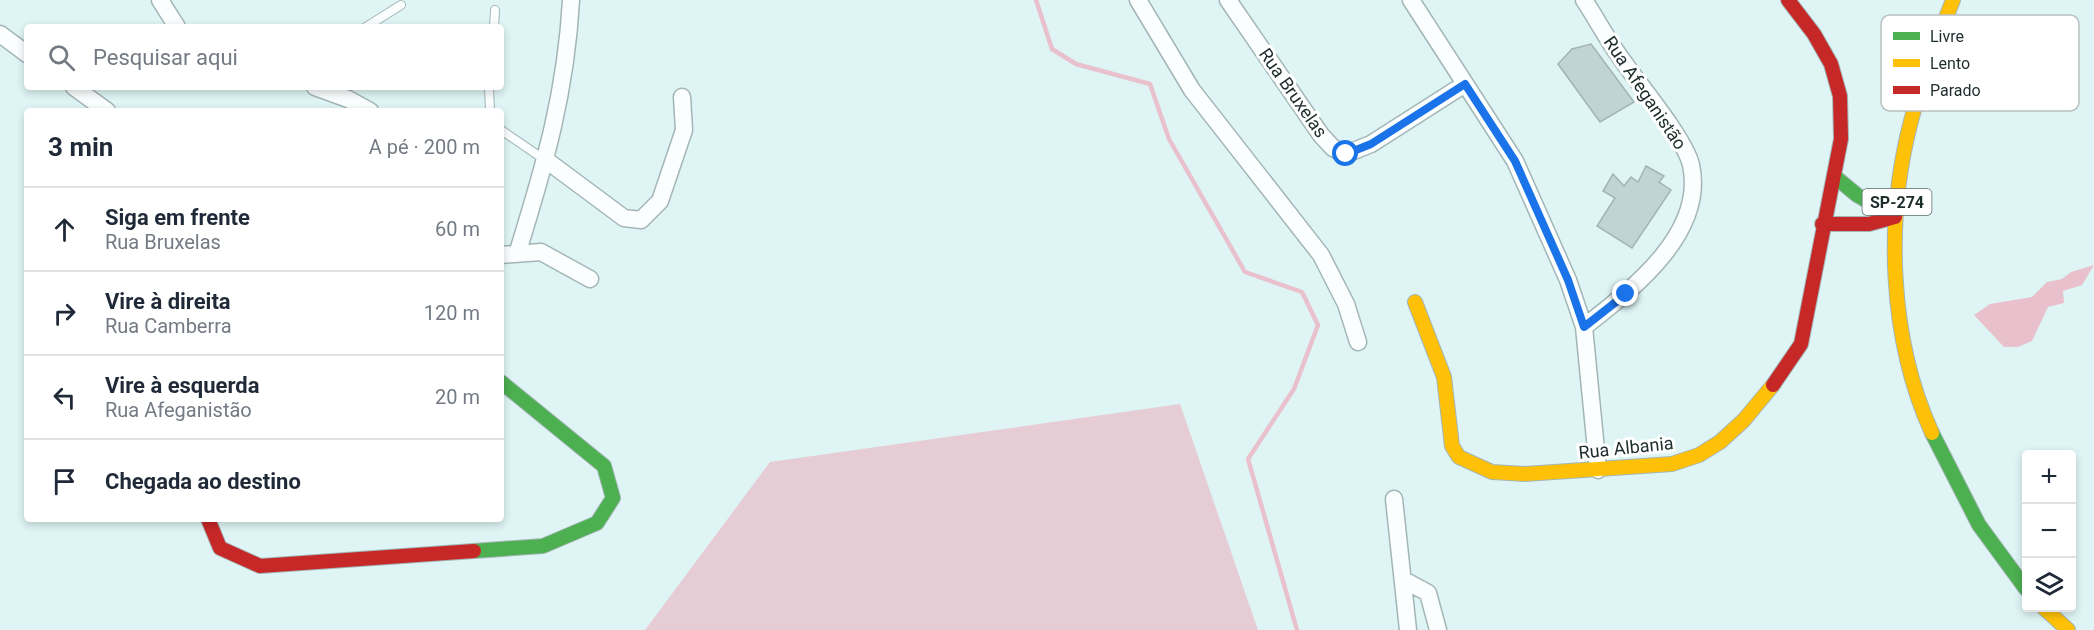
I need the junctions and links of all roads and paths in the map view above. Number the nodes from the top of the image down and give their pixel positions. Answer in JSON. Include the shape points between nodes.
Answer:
{"nodes":[{"id":1,"x":160,"y":0,"type":"edge"},
{"id":2,"x":571,"y":0,"type":"edge"},
{"id":3,"x":1138,"y":0,"type":"edge"},
{"id":4,"x":1228,"y":0,"type":"edge"},
{"id":5,"x":1411,"y":0,"type":"edge"},
{"id":6,"x":1584,"y":0,"type":"edge"},
{"id":7,"x":1788,"y":0,"type":"edge"},
{"id":8,"x":1953,"y":0,"type":"edge"},
{"id":9,"x":401,"y":5,"type":"dead end"},
{"id":10,"x":495,"y":10,"type":"dead end"},
{"id":11,"x":1947,"y":15,"type":"edge"},
{"id":12,"x":175,"y":24,"type":"edge"},
{"id":13,"x":371,"y":24,"type":"edge"},
{"id":14,"x":494,"y":24,"type":"edge"},
{"id":15,"x":0,"y":34,"type":"edge"},
{"id":16,"x":24,"y":52,"type":"edge"},
{"id":17,"x":1465,"y":84,"type":"junction"},
{"id":18,"x":78,"y":90,"type":"edge"},
{"id":19,"x":323,"y":90,"type":"edge"},
{"id":20,"x":489,"y":90,"type":"edge"},
{"id":21,"x":682,"y":97,"type":"dead end"},
{"id":22,"x":103,"y":108,"type":"edge"},
{"id":23,"x":364,"y":108,"type":"edge"},
{"id":24,"x":490,"y":108,"type":"edge"},
{"id":25,"x":1913,"y":111,"type":"edge"},
{"id":26,"x":504,"y":132,"type":"edge"},
{"id":27,"x":546,"y":160,"type":"junction"},
{"id":28,"x":1834,"y":176,"type":"junction"},
{"id":29,"x":1895,"y":217,"type":"junction"},
{"id":30,"x":1822,"y":224,"type":"junction"},
{"id":31,"x":518,"y":251,"type":"junction"},
{"id":32,"x":504,"y":254,"type":"edge"},
{"id":33,"x":590,"y":279,"type":"dead end"},
{"id":34,"x":1415,"y":302,"type":"dead end"},
{"id":35,"x":1584,"y":327,"type":"junction"},
{"id":36,"x":1358,"y":342,"type":"dead end"},
{"id":37,"x":504,"y":384,"type":"edge"},
{"id":38,"x":1598,"y":470,"type":"junction"},
{"id":39,"x":1394,"y":499,"type":"dead end"},
{"id":40,"x":209,"y":522,"type":"edge"},
{"id":41,"x":1404,"y":580,"type":"junction"},
{"id":42,"x":2022,"y":585,"type":"edge"},
{"id":43,"x":2048,"y":612,"type":"edge"},
{"id":44,"x":2050,"y":612,"type":"edge"},
{"id":45,"x":1408,"y":630,"type":"edge"},
{"id":46,"x":1438,"y":630,"type":"edge"},
{"id":47,"x":2068,"y":630,"type":"edge"},
{"id":48,"x":2081,"y":630,"type":"edge"}],
"edges":[{"from":1,"to":12,"type":"street"},
{"from":2,"to":27,"type":"street","via":[[568,54]]},
{"from":3,"to":36,"type":"street","via":[[1192,90],[1321,255],[1346,304]]},
{"from":4,"to":17,"type":"street","name":"Rua Bruxelas","via":[[1321,135],[1333,148],[1346,154],[1371,144]]},
{"from":5,"to":17,"type":"street"},
{"from":6,"to":35,"type":"street","name":"Rua Afeganistão","via":[[1678,139],[1690,162],[1694,186],[1691,210],[1675,238],[1626,294]]},
{"from":7,"to":28,"type":"street","name":"Rua Albania","via":[[1827,55],[1836,76],[1842,114]]},
{"from":8,"to":11,"type":"street","number":"SP-274"},
{"from":9,"to":13,"type":"lane"},
{"from":10,"to":14,"type":"lane"},
{"from":15,"to":16,"type":"street"},
{"from":17,"to":35,"type":"street","via":[[1515,161],[1568,280]]},
{"from":18,"to":22,"type":"street"},
{"from":19,"to":23,"type":"street"},
{"from":20,"to":24,"type":"lane"},
{"from":21,"to":27,"type":"street","via":[[684,130],[660,201],[641,220],[624,218]]},
{"from":25,"to":29,"type":"street","number":"SP-274"},
{"from":26,"to":27,"type":"lane"},
{"from":27,"to":31,"type":"street"},
{"from":28,"to":29,"type":"street"},
{"from":28,"to":30,"type":"street","name":"Rua Albania"},
{"from":29,"to":30,"type":"street","via":[[1869,224]]},
{"from":29,"to":42,"type":"street","number":"SP-274","via":[[1893,272],[1903,345],[1934,444],[1980,531]]},
{"from":30,"to":38,"type":"street","name":"Rua Albania","via":[[1801,344],[1744,420],[1699,455],[1672,464]]},
{"from":31,"to":32,"type":"street"},
{"from":31,"to":33,"type":"street","via":[[541,252]]},
{"from":34,"to":38,"type":"street","name":"Rua Albania","via":[[1444,377],[1452,446],[1459,457],[1492,472]]},
{"from":35,"to":38,"type":"street"},
{"from":37,"to":40,"type":"street","via":[[604,466],[614,498],[597,523],[543,546],[260,566],[220,548]]},
{"from":39,"to":41,"type":"street"},
{"from":41,"to":45,"type":"street"},
{"from":41,"to":46,"type":"street","via":[[1428,593]]},
{"from":43,"to":47,"type":"street"},
{"from":44,"to":48,"type":"street"}]}
